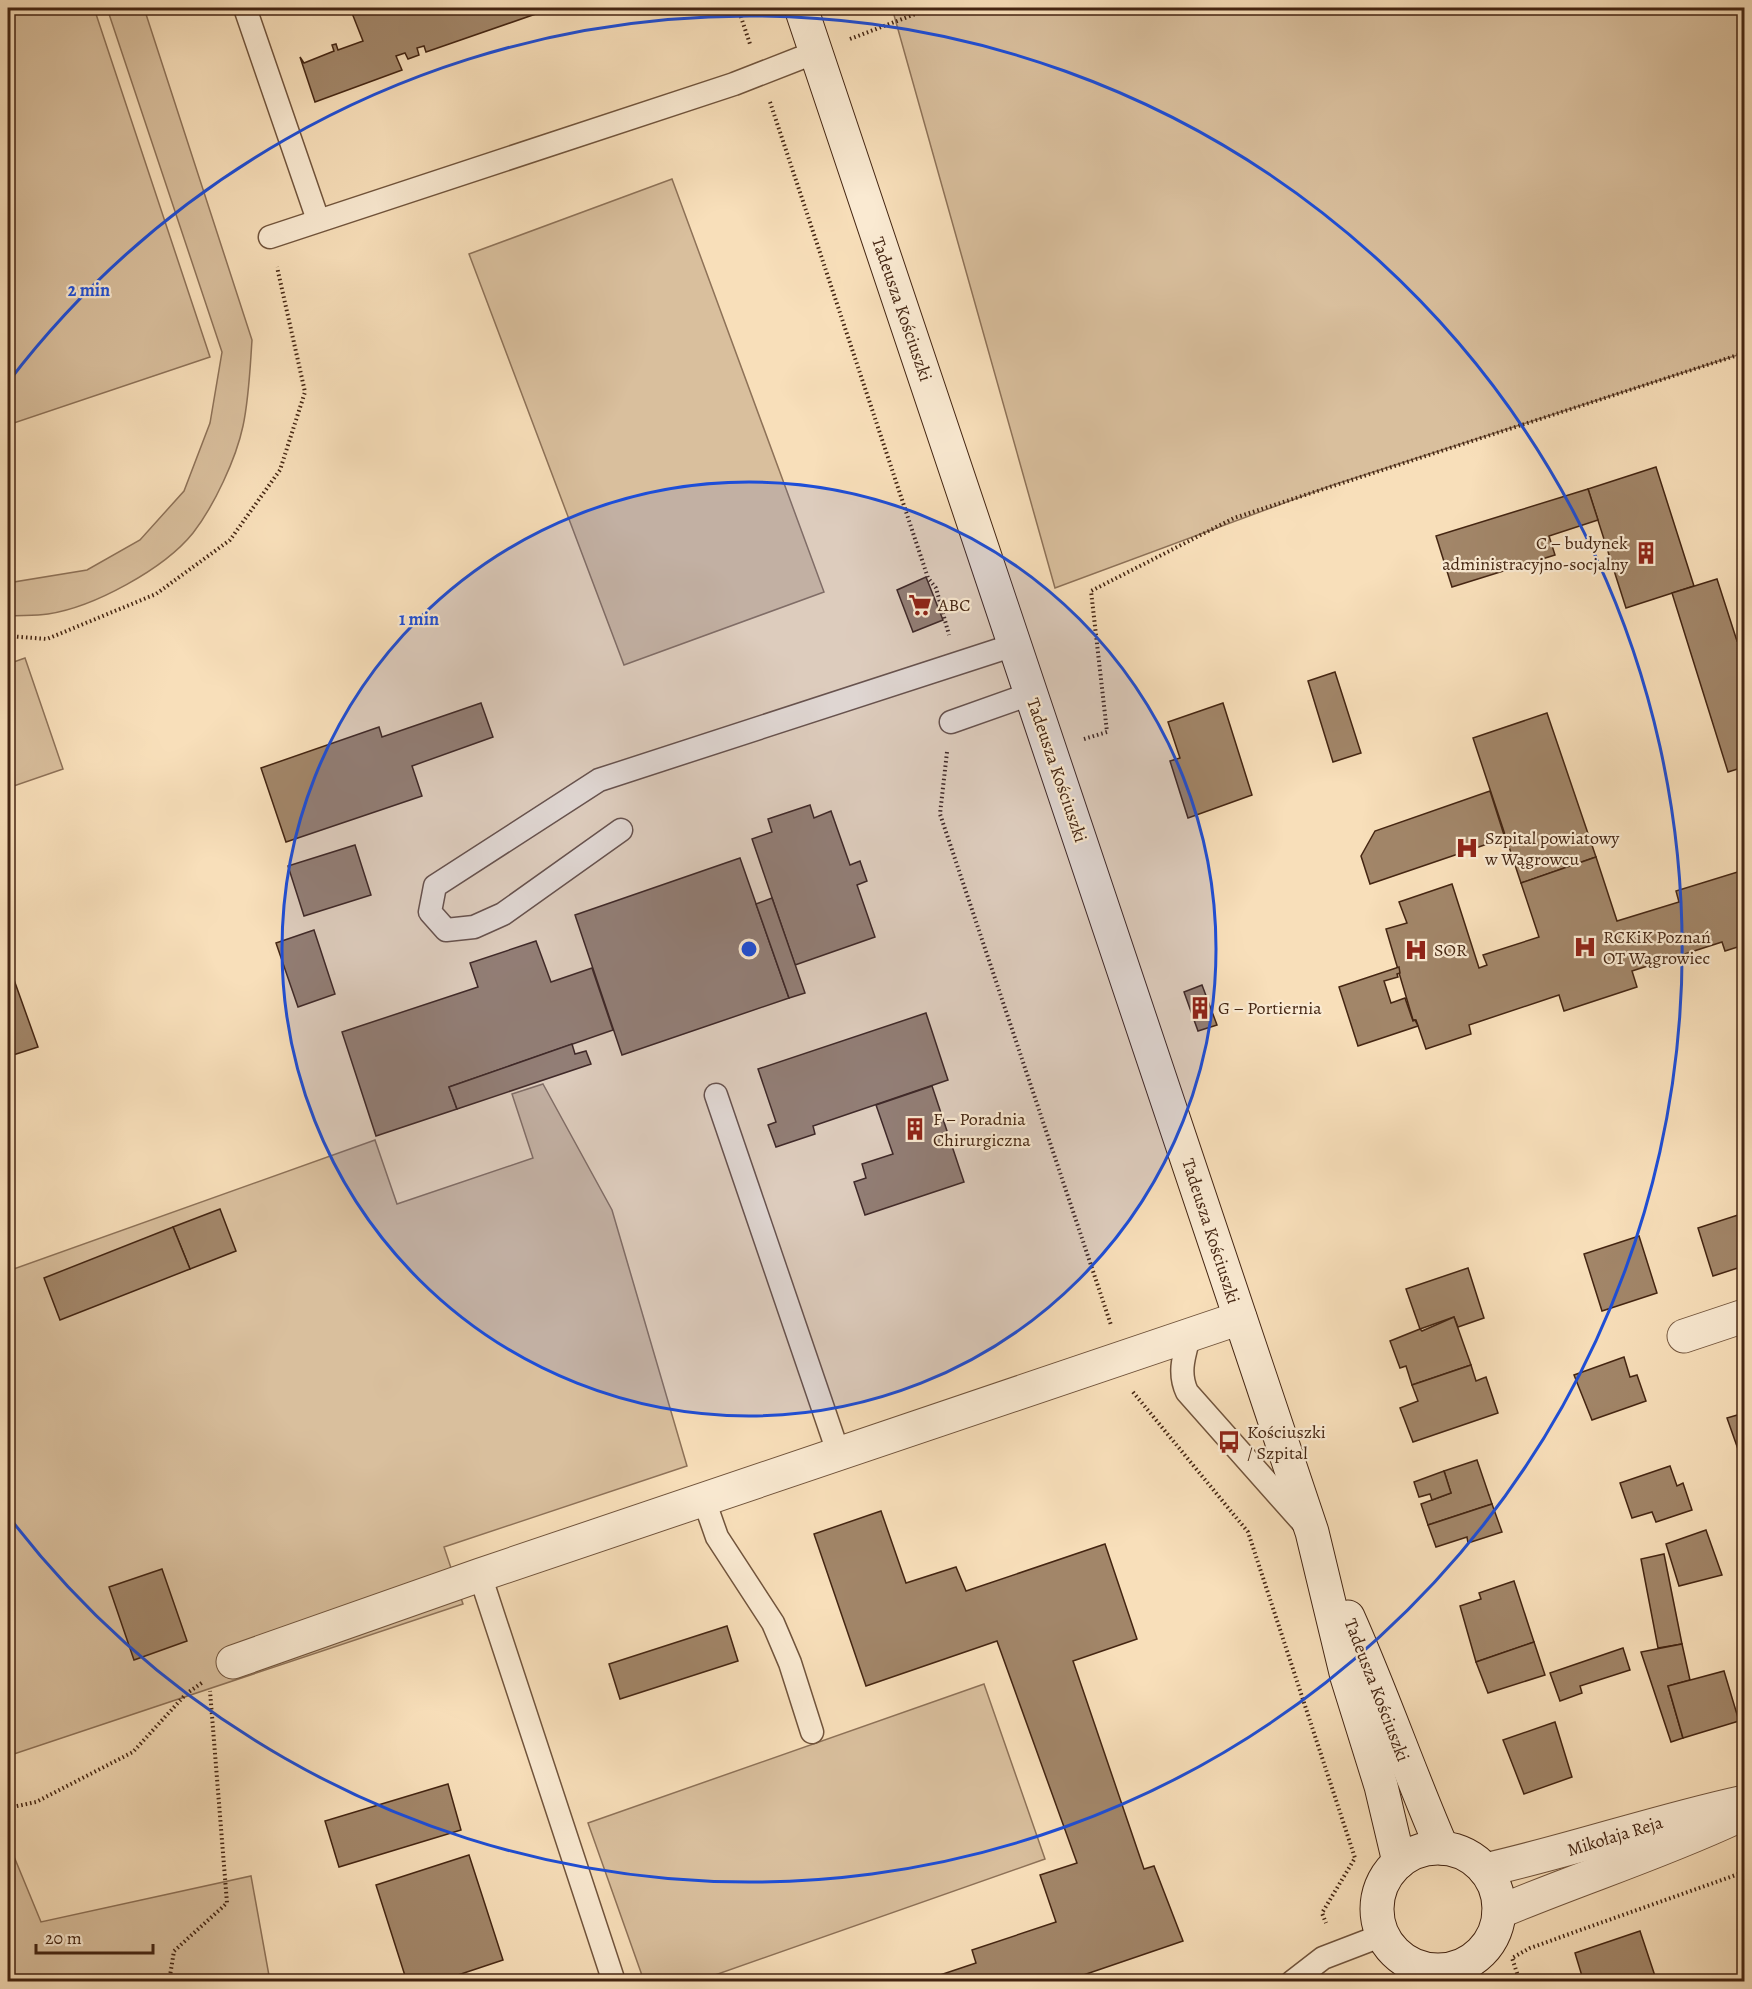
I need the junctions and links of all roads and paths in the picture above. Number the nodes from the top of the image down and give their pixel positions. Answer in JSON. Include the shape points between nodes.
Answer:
{"nodes":[{"id":1,"x":245,"y":8,"type":"edge"},
{"id":2,"x":738,"y":8,"type":"edge"},
{"id":3,"x":801,"y":8,"type":"edge"},
{"id":4,"x":931,"y":8,"type":"edge"},
{"id":5,"x":816,"y":52,"type":"junction"},
{"id":6,"x":760,"y":73,"type":"junction"},
{"id":7,"x":318,"y":220,"type":"junction"},
{"id":8,"x":270,"y":237,"type":"joint"},
{"id":9,"x":1744,"y":353,"type":"edge"},
{"id":10,"x":8,"y":636,"type":"edge"},
{"id":11,"x":1014,"y":645,"type":"junction"},
{"id":12,"x":955,"y":664,"type":"junction"},
{"id":13,"x":1030,"y":693,"type":"junction"},
{"id":14,"x":951,"y":722,"type":"joint"},
{"id":15,"x":1050,"y":750,"type":"junction"},
{"id":16,"x":621,"y":830,"type":"dead end"},
{"id":17,"x":716,"y":1095,"type":"dead end"},
{"id":18,"x":1744,"y":1316,"type":"edge"},
{"id":19,"x":1240,"y":1318,"type":"junction"},
{"id":20,"x":1189,"y":1336,"type":"junction"},
{"id":21,"x":1683,"y":1336,"type":"dead end"},
{"id":22,"x":1122,"y":1359,"type":"junction"},
{"id":23,"x":839,"y":1455,"type":"junction"},
{"id":24,"x":704,"y":1500,"type":"junction"},
{"id":25,"x":1312,"y":1532,"type":"junction"},
{"id":26,"x":480,"y":1575,"type":"junction"},
{"id":27,"x":221,"y":1670,"type":"junction"},
{"id":28,"x":812,"y":1732,"type":"dead end"},
{"id":29,"x":1744,"y":1802,"type":"edge"},
{"id":30,"x":8,"y":1808,"type":"edge"},
{"id":31,"x":1744,"y":1813,"type":"edge"},
{"id":32,"x":1443,"y":1848,"type":"junction"},
{"id":33,"x":1399,"y":1862,"type":"junction"},
{"id":34,"x":1485,"y":1870,"type":"junction"},
{"id":35,"x":1744,"y":1872,"type":"edge"},
{"id":36,"x":1499,"y":1912,"type":"junction"},
{"id":37,"x":1383,"y":1935,"type":"junction"},
{"id":38,"x":1337,"y":1952,"type":"junction"},
{"id":39,"x":1481,"y":1968,"type":"edge"},
{"id":40,"x":1437,"y":1976,"type":"edge"},
{"id":41,"x":169,"y":1982,"type":"edge"},
{"id":42,"x":614,"y":1982,"type":"edge"},
{"id":43,"x":1292,"y":1982,"type":"edge"},
{"id":44,"x":1395,"y":1982,"type":"edge"},
{"id":45,"x":1520,"y":1982,"type":"edge"}],
"edges":[{"from":1,"to":7,"type":"lane"},
{"from":2,"to":6,"type":"path"},
{"from":3,"to":5,"type":"main road","name":"Tadeusza Kościuszki"},
{"from":4,"to":5,"type":"path"},
{"from":5,"to":6,"type":"lane"},
{"from":5,"to":11,"type":"main road","name":"Tadeusza Kościuszki"},
{"from":6,"to":7,"type":"lane"},
{"from":6,"to":12,"type":"path","via":[[928,578],[936,588]]},
{"from":7,"to":8,"type":"lane"},
{"from":8,"to":10,"type":"path","via":[[305,392],[280,470],[230,540],[156,594],[48,639]]},
{"from":9,"to":15,"type":"path","via":[[1234,518],[1091,591],[1107,732]]},
{"from":11,"to":12,"type":"lane"},
{"from":11,"to":13,"type":"main road","name":"Tadeusza Kościuszki"},
{"from":12,"to":16,"type":"lane","via":[[599,780],[435,886],[430,912],[446,930],[474,927],[503,914]]},
{"from":13,"to":14,"type":"lane"},
{"from":13,"to":15,"type":"main road","name":"Tadeusza Kościuszki"},
{"from":14,"to":22,"type":"path","via":[[940,814]]},
{"from":15,"to":19,"type":"main road","name":"Tadeusza Kościuszki"},
{"from":17,"to":23,"type":"lane"},
{"from":18,"to":21,"type":"main road"},
{"from":19,"to":20,"type":"main road"},
{"from":19,"to":25,"type":"main road","name":"Tadeusza Kościuszki"},
{"from":20,"to":22,"type":"main road"},
{"from":20,"to":25,"type":"lane","via":[[1182,1368],[1187,1392]]},
{"from":22,"to":23,"type":"main road"},
{"from":22,"to":38,"type":"path","via":[[1133,1391],[1248,1532],[1355,1858],[1322,1913]]},
{"from":23,"to":24,"type":"main road"},
{"from":24,"to":26,"type":"main road"},
{"from":24,"to":28,"type":"lane","via":[[717,1538],[773,1623]]},
{"from":25,"to":32,"type":"main road","name":"Tadeusza Kościuszki"},
{"from":25,"to":33,"type":"main road","name":"Tadeusza Kościuszki","via":[[1347,1677]]},
{"from":26,"to":27,"type":"main road"},
{"from":26,"to":42,"type":"lane"},
{"from":27,"to":30,"type":"path","via":[[186,1694],[133,1752],[36,1802]]},
{"from":27,"to":41,"type":"path","via":[[227,1903],[174,1951]]},
{"from":29,"to":34,"type":"main road","name":"Mikołaja Reja"},
{"from":31,"to":36,"type":"main road","name":"Mikołaja Reja","via":[[1672,1847],[1564,1884]]},
{"from":32,"to":33,"type":"main road","via":[[1427,1849]]},
{"from":32,"to":34,"type":"main road","via":[[1473,1859]]},
{"from":33,"to":37,"type":"main road","via":[[1389,1874],[1377,1903]]},
{"from":34,"to":36,"type":"main road","via":[[1498,1897]]},
{"from":35,"to":45,"type":"path","via":[[1530,1948],[1512,1958]]},
{"from":36,"to":39,"type":"main road"},
{"from":37,"to":38,"type":"lane"},
{"from":37,"to":40,"type":"main road","via":[[1403,1959]]},
{"from":38,"to":43,"type":"lane","via":[[1309,1966]]},
{"from":38,"to":44,"type":"path","via":[[1349,1979],[1375,1976]]},
{"from":39,"to":40,"type":"main road","via":[[1450,1969]]}]}
